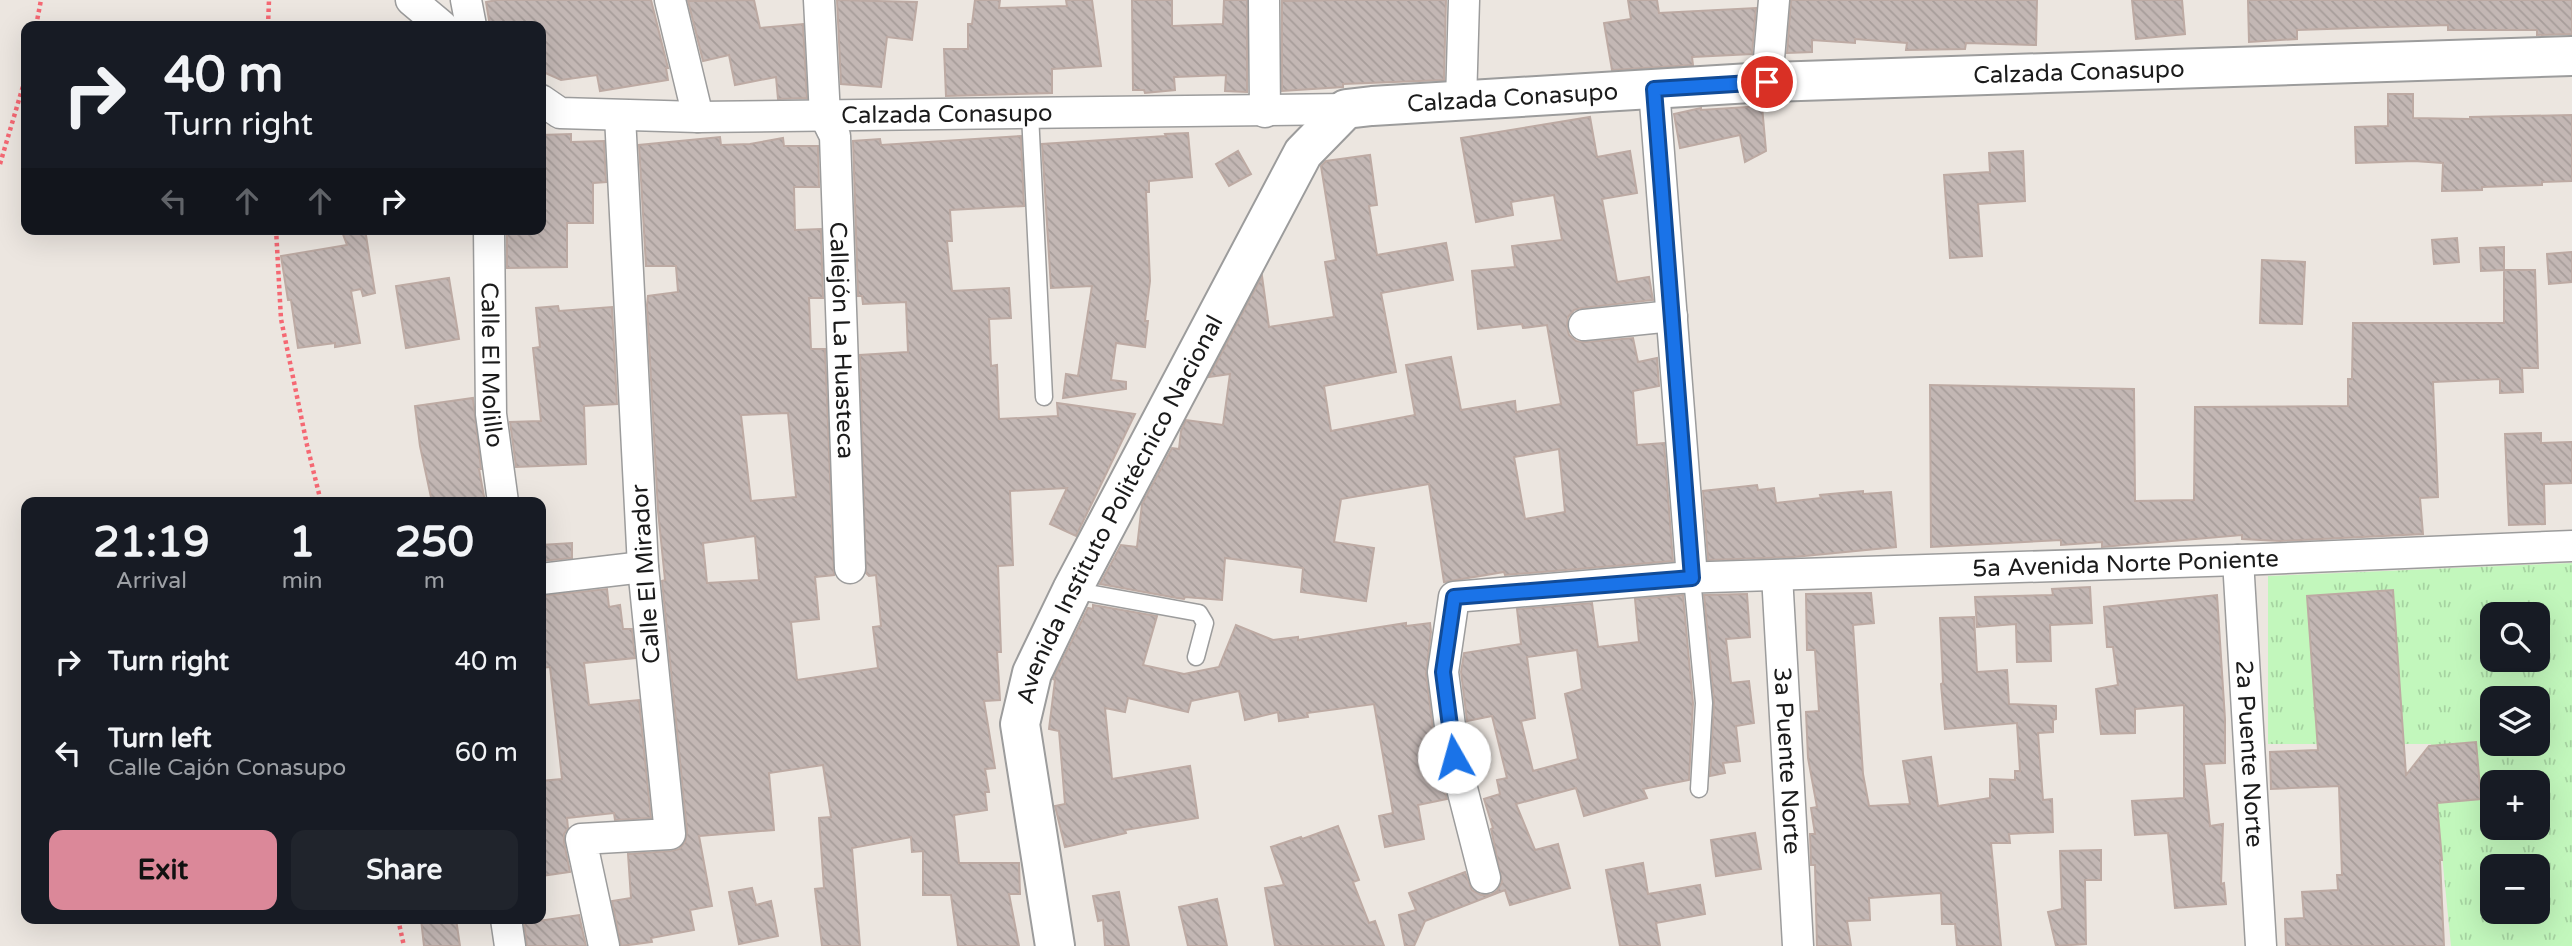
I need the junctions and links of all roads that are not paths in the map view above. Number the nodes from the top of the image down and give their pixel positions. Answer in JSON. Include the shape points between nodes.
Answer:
{"nodes":[{"id":1,"x":411,"y":0,"type":"edge"},
{"id":2,"x":466,"y":0,"type":"edge"},
{"id":3,"x":670,"y":0,"type":"edge"},
{"id":4,"x":819,"y":0,"type":"edge"},
{"id":5,"x":1264,"y":0,"type":"edge"},
{"id":6,"x":1464,"y":0,"type":"edge"},
{"id":7,"x":1774,"y":0,"type":"edge"},
{"id":8,"x":436,"y":21,"type":"edge"},
{"id":9,"x":470,"y":21,"type":"edge"},
{"id":10,"x":2572,"y":56,"type":"edge"},
{"id":11,"x":1767,"y":82,"type":"junction"},
{"id":12,"x":1654,"y":89,"type":"junction"},
{"id":13,"x":1461,"y":102,"type":"junction"},
{"id":14,"x":546,"y":103,"type":"edge"},
{"id":15,"x":1346,"y":109,"type":"junction"},
{"id":16,"x":1265,"y":112,"type":"junction"},
{"id":17,"x":1030,"y":114,"type":"junction"},
{"id":18,"x":620,"y":116,"type":"junction"},
{"id":19,"x":825,"y":116,"type":"junction"},
{"id":20,"x":698,"y":117,"type":"junction"},
{"id":21,"x":489,"y":235,"type":"edge"},
{"id":22,"x":1672,"y":316,"type":"junction"},
{"id":23,"x":1584,"y":325,"type":"dead end"},
{"id":24,"x":1044,"y":397,"type":"dead end"},
{"id":25,"x":502,"y":497,"type":"edge"},
{"id":26,"x":2572,"y":546,"type":"edge"},
{"id":27,"x":2238,"y":560,"type":"junction"},
{"id":28,"x":643,"y":567,"type":"junction"},
{"id":29,"x":850,"y":568,"type":"dead end"},
{"id":30,"x":1777,"y":575,"type":"junction"},
{"id":31,"x":546,"y":578,"type":"edge"},
{"id":32,"x":1685,"y":578,"type":"junction"},
{"id":33,"x":1072,"y":590,"type":"junction"},
{"id":34,"x":1196,"y":657,"type":"dead end"},
{"id":35,"x":1699,"y":789,"type":"dead end"},
{"id":36,"x":1485,"y":878,"type":"dead end"},
{"id":37,"x":507,"y":924,"type":"edge"},
{"id":38,"x":510,"y":946,"type":"edge"},
{"id":39,"x":604,"y":946,"type":"edge"},
{"id":40,"x":1055,"y":946,"type":"edge"},
{"id":41,"x":1798,"y":946,"type":"edge"},
{"id":42,"x":2261,"y":946,"type":"edge"}],
"edges":[{"from":1,"to":8,"type":"street"},
{"from":2,"to":9,"type":"street"},
{"from":3,"to":20,"type":"street"},
{"from":4,"to":19,"type":"street","name":"Callejón La Huasteca"},
{"from":5,"to":16,"type":"street"},
{"from":6,"to":13,"type":"street"},
{"from":7,"to":11,"type":"street"},
{"from":10,"to":11,"type":"street","name":"Calzada Conasupo"},
{"from":11,"to":12,"type":"street","name":"Calzada Conasupo"},
{"from":12,"to":13,"type":"street","name":"Calzada Conasupo"},
{"from":12,"to":22,"type":"street"},
{"from":13,"to":15,"type":"street","name":"Calzada Conasupo"},
{"from":14,"to":18,"type":"street","name":"Calzada Conasupo","via":[[560,113]]},
{"from":15,"to":16,"type":"street","name":"Calzada Conasupo"},
{"from":15,"to":33,"type":"street","name":"Avenida Instituto Politécnico Nacional","via":[[1303,153]]},
{"from":16,"to":17,"type":"street","name":"Calzada Conasupo"},
{"from":17,"to":19,"type":"street","name":"Calzada Conasupo"},
{"from":17,"to":24,"type":"lane"},
{"from":18,"to":20,"type":"street","name":"Calzada Conasupo"},
{"from":18,"to":28,"type":"street","name":"Calle El Mirador"},
{"from":19,"to":20,"type":"street","name":"Calzada Conasupo"},
{"from":19,"to":29,"type":"street","name":"Callejón La Huasteca","via":[[835,136]]},
{"from":21,"to":25,"type":"street","name":"Calle El Molillo","via":[[492,414]]},
{"from":22,"to":23,"type":"street"},
{"from":22,"to":32,"type":"street"},
{"from":26,"to":27,"type":"street","name":"5a Avenida Norte Poniente"},
{"from":27,"to":30,"type":"street","name":"5a Avenida Norte Poniente"},
{"from":27,"to":42,"type":"street","name":"2a Puente Norte"},
{"from":28,"to":31,"type":"street"},
{"from":28,"to":39,"type":"street","name":"Calle El Mirador","via":[[670,834],[581,839]]},
{"from":30,"to":32,"type":"street","name":"5a Avenida Norte Poniente"},
{"from":30,"to":41,"type":"street","name":"3a Puente Norte"},
{"from":32,"to":35,"type":"lane","via":[[1704,704]]},
{"from":32,"to":36,"type":"street","name":"5a Avenida Norte Poniente","via":[[1454,597],[1443,672],[1454,757]]},
{"from":33,"to":34,"type":"lane","via":[[1199,613],[1205,623]]},
{"from":33,"to":40,"type":"street","name":"Avenida Instituto Politécnico Nacional","via":[[1032,673],[1020,724]]},
{"from":37,"to":38,"type":"street"}]}
